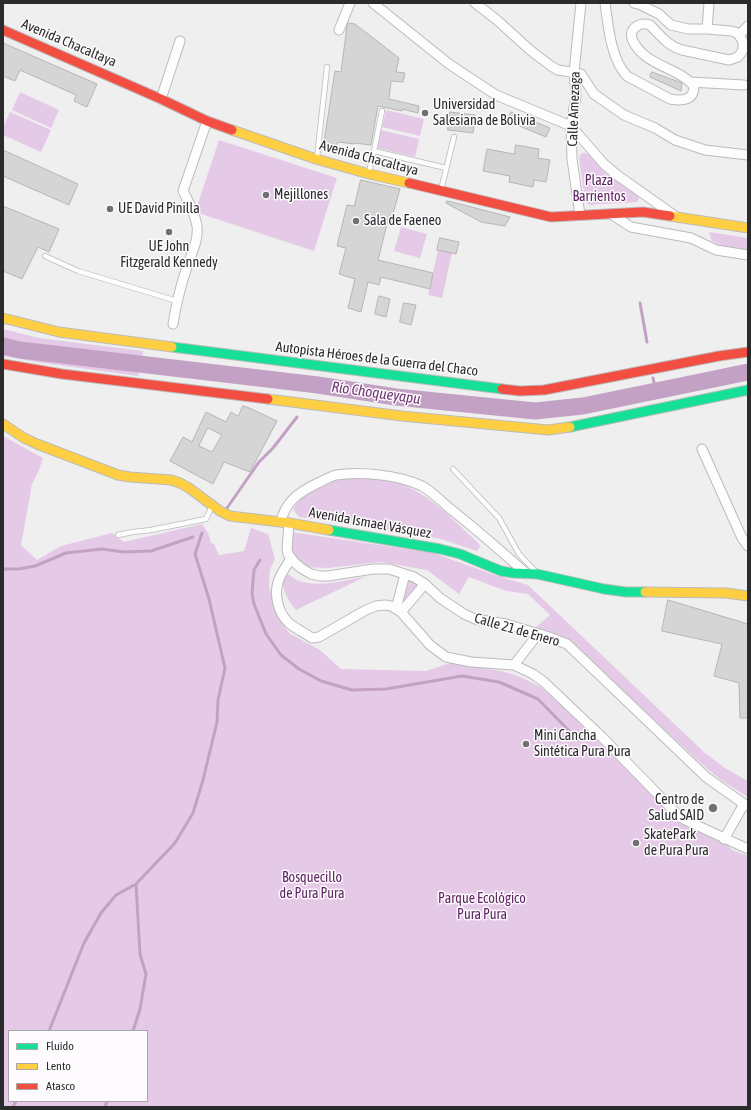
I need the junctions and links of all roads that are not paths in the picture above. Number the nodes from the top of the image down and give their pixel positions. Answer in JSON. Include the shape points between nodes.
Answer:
{"nodes":[{"id":1,"x":350,"y":3,"type":"edge"},
{"id":2,"x":373,"y":3,"type":"edge"},
{"id":3,"x":475,"y":3,"type":"edge"},
{"id":4,"x":582,"y":3,"type":"edge"},
{"id":5,"x":605,"y":3,"type":"edge"},
{"id":6,"x":634,"y":3,"type":"edge"},
{"id":7,"x":709,"y":3,"type":"edge"},
{"id":8,"x":748,"y":26,"type":"edge"},
{"id":9,"x":707,"y":29,"type":"junction"},
{"id":10,"x":3,"y":30,"type":"edge"},
{"id":11,"x":339,"y":30,"type":"dead end"},
{"id":12,"x":739,"y":35,"type":"junction"},
{"id":13,"x":180,"y":41,"type":"dead end"},
{"id":14,"x":327,"y":67,"type":"dead end"},
{"id":15,"x":574,"y":72,"type":"junction"},
{"id":16,"x":690,"y":82,"type":"junction"},
{"id":17,"x":744,"y":85,"type":"dead end"},
{"id":18,"x":161,"y":99,"type":"junction"},
{"id":19,"x":382,"y":111,"type":"dead end"},
{"id":20,"x":207,"y":121,"type":"junction"},
{"id":21,"x":571,"y":126,"type":"junction"},
{"id":22,"x":454,"y":137,"type":"dead end"},
{"id":23,"x":374,"y":151,"type":"junction"},
{"id":24,"x":748,"y":155,"type":"edge"},
{"id":25,"x":316,"y":159,"type":"junction"},
{"id":26,"x":446,"y":168,"type":"junction"},
{"id":27,"x":369,"y":174,"type":"junction"},
{"id":28,"x":441,"y":192,"type":"junction"},
{"id":29,"x":611,"y":214,"type":"junction"},
{"id":30,"x":580,"y":215,"type":"junction"},
{"id":31,"x":678,"y":218,"type":"junction"},
{"id":32,"x":748,"y":228,"type":"edge"},
{"id":33,"x":748,"y":255,"type":"edge"},
{"id":34,"x":45,"y":256,"type":"dead end"},
{"id":35,"x":177,"y":301,"type":"junction"},
{"id":36,"x":3,"y":318,"type":"edge"},
{"id":37,"x":173,"y":324,"type":"dead end"},
{"id":38,"x":748,"y":352,"type":"edge"},
{"id":39,"x":3,"y":364,"type":"edge"},
{"id":40,"x":748,"y":390,"type":"edge"},
{"id":41,"x":3,"y":424,"type":"edge"},
{"id":42,"x":702,"y":449,"type":"dead end"},
{"id":43,"x":453,"y":469,"type":"dead end"},
{"id":44,"x":212,"y":505,"type":"junction"},
{"id":45,"x":285,"y":523,"type":"junction"},
{"id":46,"x":118,"y":535,"type":"dead end"},
{"id":47,"x":748,"y":546,"type":"edge"},
{"id":48,"x":291,"y":558,"type":"junction"},
{"id":49,"x":405,"y":574,"type":"junction"},
{"id":50,"x":527,"y":574,"type":"junction"},
{"id":51,"x":537,"y":574,"type":"junction"},
{"id":52,"x":425,"y":584,"type":"junction"},
{"id":53,"x":748,"y":596,"type":"edge"},
{"id":54,"x":399,"y":610,"type":"junction"},
{"id":55,"x":538,"y":634,"type":"junction"},
{"id":56,"x":514,"y":665,"type":"junction"},
{"id":57,"x":746,"y":805,"type":"edge"},
{"id":58,"x":724,"y":839,"type":"junction"},
{"id":59,"x":748,"y":849,"type":"edge"}],
"edges":[{"from":1,"to":11,"type":"street"},
{"from":2,"to":21,"type":"street","via":[[449,64],[496,95]]},
{"from":3,"to":15,"type":"street","via":[[551,66],[558,70]]},
{"from":4,"to":15,"type":"street","name":"Calle Amezaga"},
{"from":5,"to":16,"type":"street","via":[[615,57],[627,76],[670,99],[678,100],[690,97],[694,92],[694,86]]},
{"from":6,"to":9,"type":"street","via":[[658,14],[671,25],[688,29]]},
{"from":7,"to":9,"type":"street"},
{"from":8,"to":12,"type":"street"},
{"from":9,"to":12,"type":"street","via":[[731,31]]},
{"from":10,"to":18,"type":"main road","name":"Avenida Chacaltaya"},
{"from":12,"to":16,"type":"street","via":[[743,42],[743,50],[738,57],[730,60],[675,48],[646,23],[635,27],[632,32],[633,41],[643,54]]},
{"from":13,"to":18,"type":"street"},
{"from":14,"to":25,"type":"lane"},
{"from":15,"to":21,"type":"street","name":"Calle Amezaga","via":[[576,96]]},
{"from":15,"to":24,"type":"street","via":[[581,74],[594,94],[624,115],[676,140],[705,150]]},
{"from":16,"to":17,"type":"street"},
{"from":18,"to":20,"type":"main road","name":"Avenida Chacaltaya"},
{"from":19,"to":23,"type":"lane"},
{"from":20,"to":25,"type":"main road","name":"Avenida Chacaltaya"},
{"from":20,"to":35,"type":"street","via":[[183,191],[197,225],[197,239]]},
{"from":21,"to":30,"type":"street","name":"Calle Amezaga","via":[[572,159]]},
{"from":21,"to":31,"type":"street","via":[[613,172]]},
{"from":22,"to":26,"type":"lane"},
{"from":23,"to":26,"type":"lane"},
{"from":23,"to":27,"type":"lane"},
{"from":25,"to":27,"type":"main road","name":"Avenida Chacaltaya"},
{"from":26,"to":28,"type":"lane"},
{"from":27,"to":28,"type":"main road","name":"Avenida Chacaltaya"},
{"from":28,"to":30,"type":"main road","name":"Avenida Chacaltaya","via":[[551,217]]},
{"from":29,"to":30,"type":"main road","name":"Avenida Chacaltaya"},
{"from":29,"to":31,"type":"main road","name":"Avenida Chacaltaya","via":[[643,212]]},
{"from":29,"to":33,"type":"street","via":[[631,227],[691,238],[716,250]]},
{"from":31,"to":32,"type":"main road","name":"Avenida Chacaltaya"},
{"from":34,"to":35,"type":"lane","via":[[78,271]]},
{"from":35,"to":37,"type":"street"},
{"from":36,"to":38,"type":"main road","name":"Autopista Héroes de la Guerra del Chaco","via":[[59,332],[520,391],[544,390]]},
{"from":39,"to":40,"type":"main road","via":[[62,374],[402,416],[548,430]]},
{"from":41,"to":44,"type":"main road","name":"Avenida Ismael Vásquez","via":[[36,444],[118,475],[180,483]]},
{"from":42,"to":47,"type":"street"},
{"from":43,"to":51,"type":"lane","via":[[499,518],[519,554]]},
{"from":44,"to":45,"type":"main road","name":"Avenida Ismael Vásquez","via":[[230,516]]},
{"from":44,"to":46,"type":"lane","via":[[206,519]]},
{"from":45,"to":48,"type":"street","via":[[286,549]]},
{"from":45,"to":50,"type":"main road","name":"Avenida Ismael Vásquez","via":[[440,549],[501,570]]},
{"from":45,"to":50,"type":"street","via":[[282,514],[295,497],[326,478],[353,473],[389,476],[422,486]]},
{"from":48,"to":49,"type":"street","name":"Calle 21 de Enero","via":[[301,568],[320,576],[373,569],[389,569]]},
{"from":48,"to":54,"type":"street","via":[[277,587],[278,606],[288,622],[312,638],[319,638],[376,606],[391,606]]},
{"from":49,"to":52,"type":"street","name":"Calle 21 de Enero"},
{"from":49,"to":54,"type":"street"},
{"from":50,"to":51,"type":"main road","name":"Avenida Ismael Vásquez"},
{"from":51,"to":53,"type":"main road","name":"Avenida Ismael Vásquez","via":[[626,592],[726,593]]},
{"from":52,"to":54,"type":"street"},
{"from":52,"to":55,"type":"street","name":"Calle 21 de Enero","via":[[440,598],[475,619],[506,624]]},
{"from":54,"to":56,"type":"street","via":[[430,644],[446,657]]},
{"from":55,"to":56,"type":"street"},
{"from":55,"to":57,"type":"street","name":"Calle 21 de Enero","via":[[566,644],[706,777]]},
{"from":56,"to":58,"type":"street","via":[[544,682],[681,818]]},
{"from":57,"to":58,"type":"street"},
{"from":58,"to":59,"type":"street"}]}
